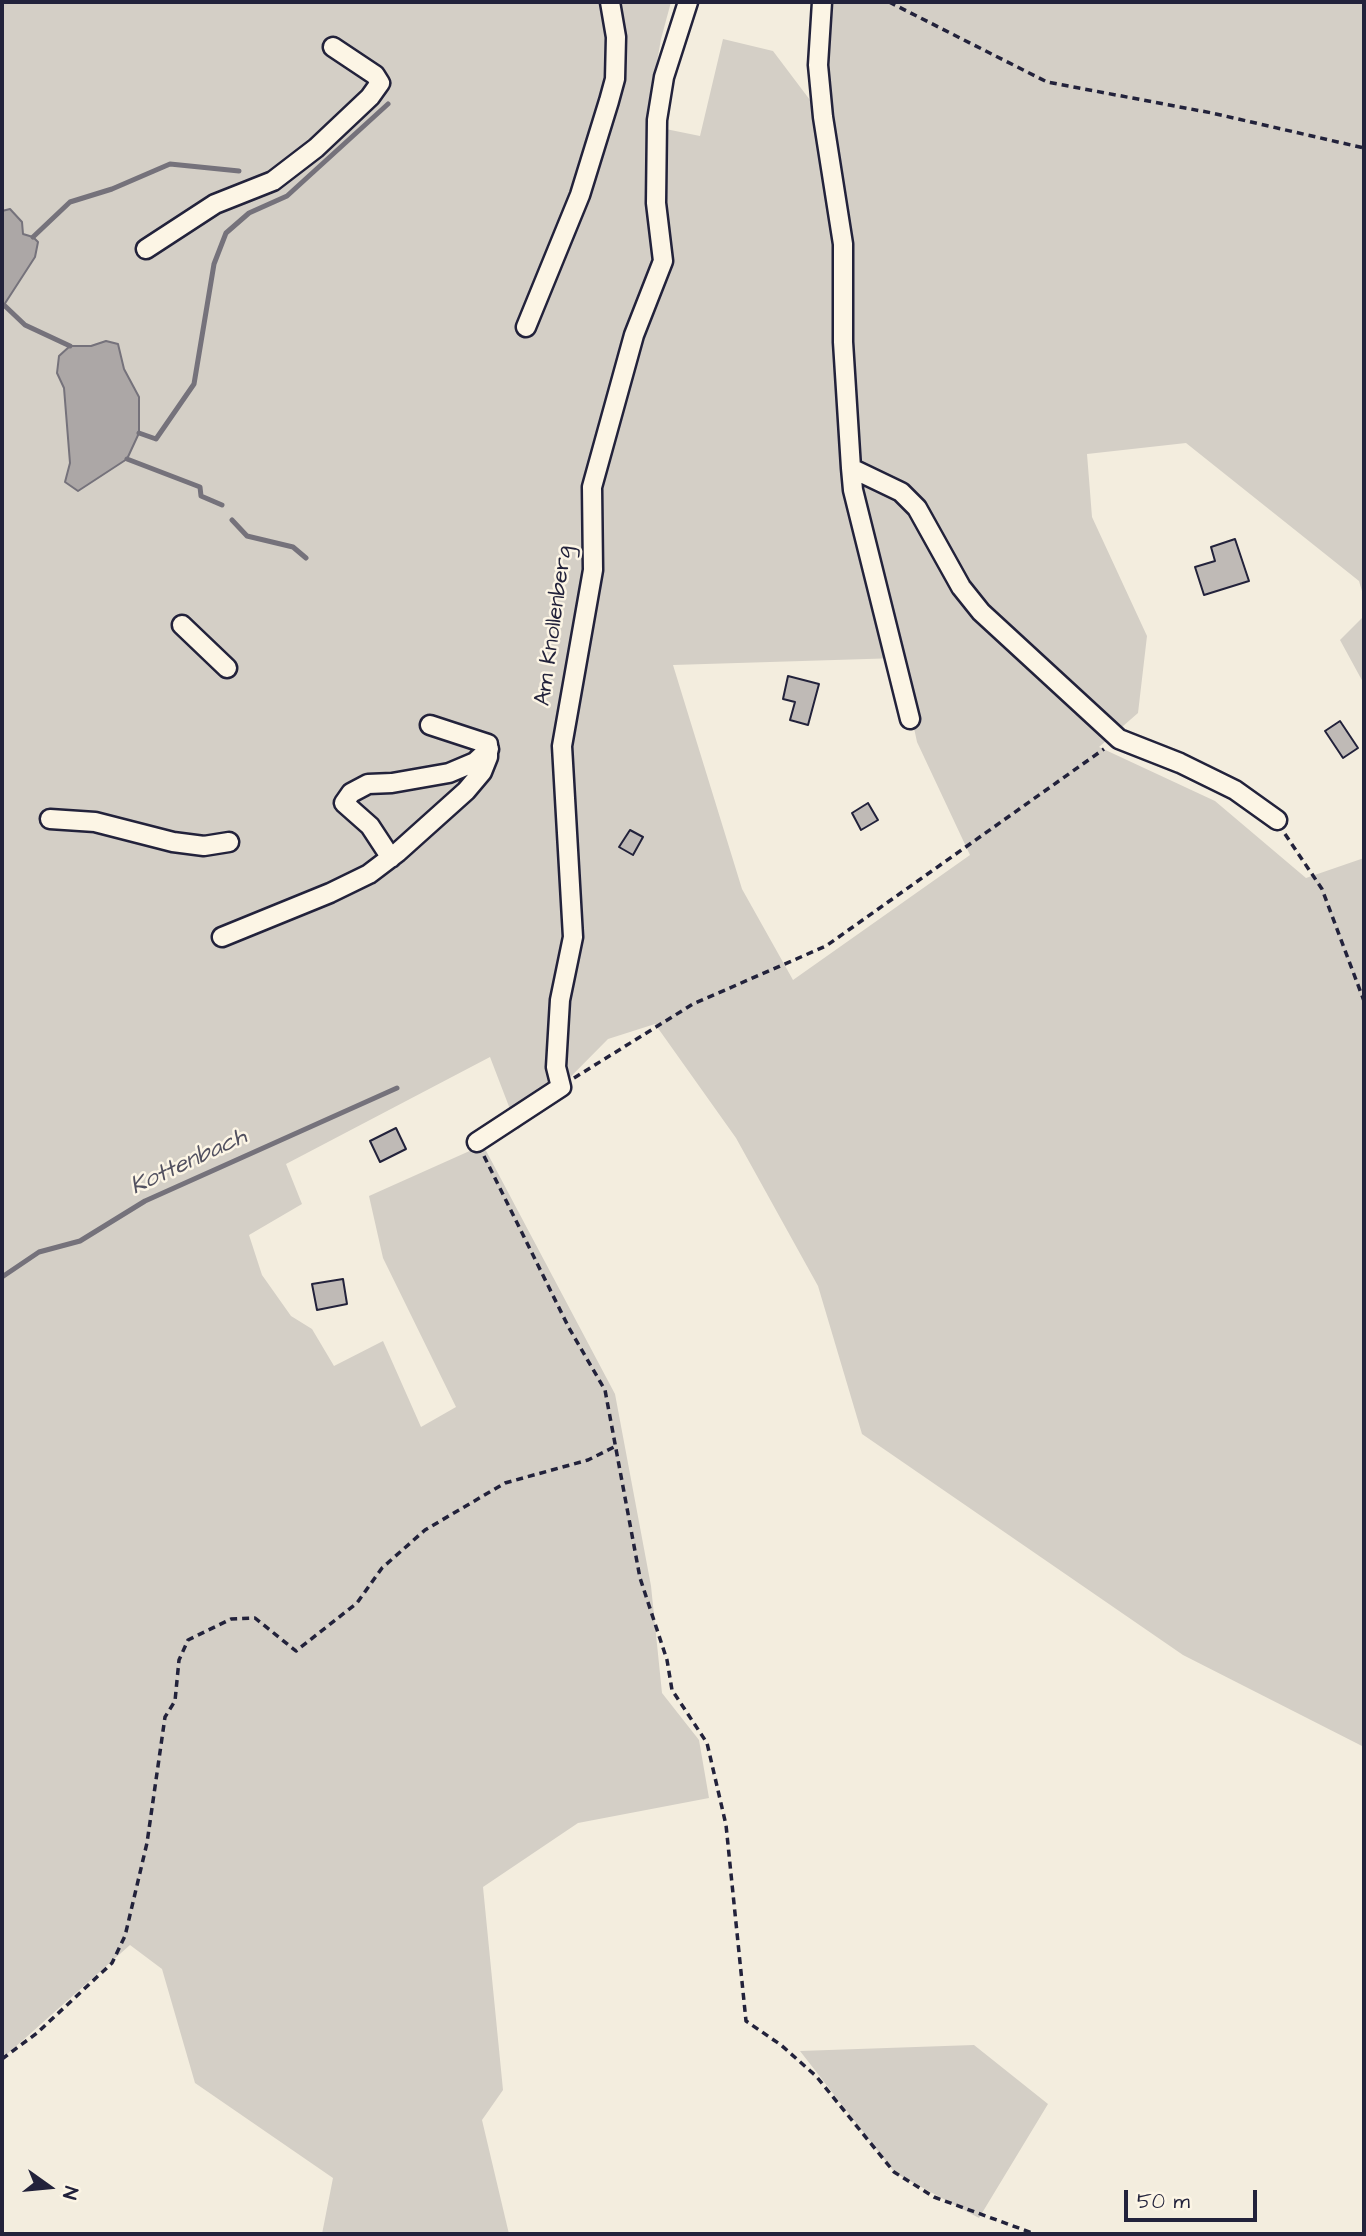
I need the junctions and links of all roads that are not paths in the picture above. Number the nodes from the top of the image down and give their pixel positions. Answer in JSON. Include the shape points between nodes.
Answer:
{"nodes":[{"id":1,"x":610,"y":2,"type":"edge"},
{"id":2,"x":688,"y":2,"type":"edge"},
{"id":3,"x":822,"y":2,"type":"edge"},
{"id":4,"x":333,"y":47,"type":"dead end"},
{"id":5,"x":146,"y":249,"type":"dead end"},
{"id":6,"x":526,"y":327,"type":"dead end"},
{"id":7,"x":852,"y":468,"type":"junction"},
{"id":8,"x":182,"y":625,"type":"dead end"},
{"id":9,"x":226,"y":668,"type":"dead end"},
{"id":10,"x":910,"y":719,"type":"dead end"},
{"id":11,"x":430,"y":725,"type":"dead end"},
{"id":12,"x":489,"y":749,"type":"junction"},
{"id":13,"x":50,"y":819,"type":"dead end"},
{"id":14,"x":1277,"y":820,"type":"road end"},
{"id":15,"x":229,"y":842,"type":"dead end"},
{"id":16,"x":390,"y":858,"type":"junction"},
{"id":17,"x":222,"y":937,"type":"dead end"},
{"id":18,"x":477,"y":1142,"type":"road end"}],
"edges":[{"from":1,"to":6,"type":"lane","via":[[616,37],[615,79],[580,195]]},
{"from":2,"to":18,"type":"lane","name":"Am Knollenberg","via":[[664,77],[657,120],[656,203],[663,261],[634,335],[592,487],[593,569],[562,746],[573,937],[560,1000],[556,1067],[561,1087]]},
{"from":3,"to":7,"type":"lane","via":[[818,65],[843,244],[843,342]]},
{"from":4,"to":5,"type":"lane","via":[[380,83],[370,97],[273,181],[215,204]]},
{"from":7,"to":10,"type":"lane","via":[[853,490]]},
{"from":7,"to":14,"type":"lane","via":[[901,492],[916,508],[961,587],[981,612],[1119,739],[1235,790]]},
{"from":8,"to":9,"type":"lane"},
{"from":11,"to":12,"type":"lane","via":[[478,738]]},
{"from":12,"to":16,"type":"lane","via":[[482,772],[466,791]]},
{"from":12,"to":16,"type":"lane","via":[[475,762],[449,773],[368,784],[351,793],[344,803],[370,826]]},
{"from":13,"to":15,"type":"lane","via":[[95,822],[204,846]]},
{"from":16,"to":17,"type":"lane","via":[[330,893]]}]}
